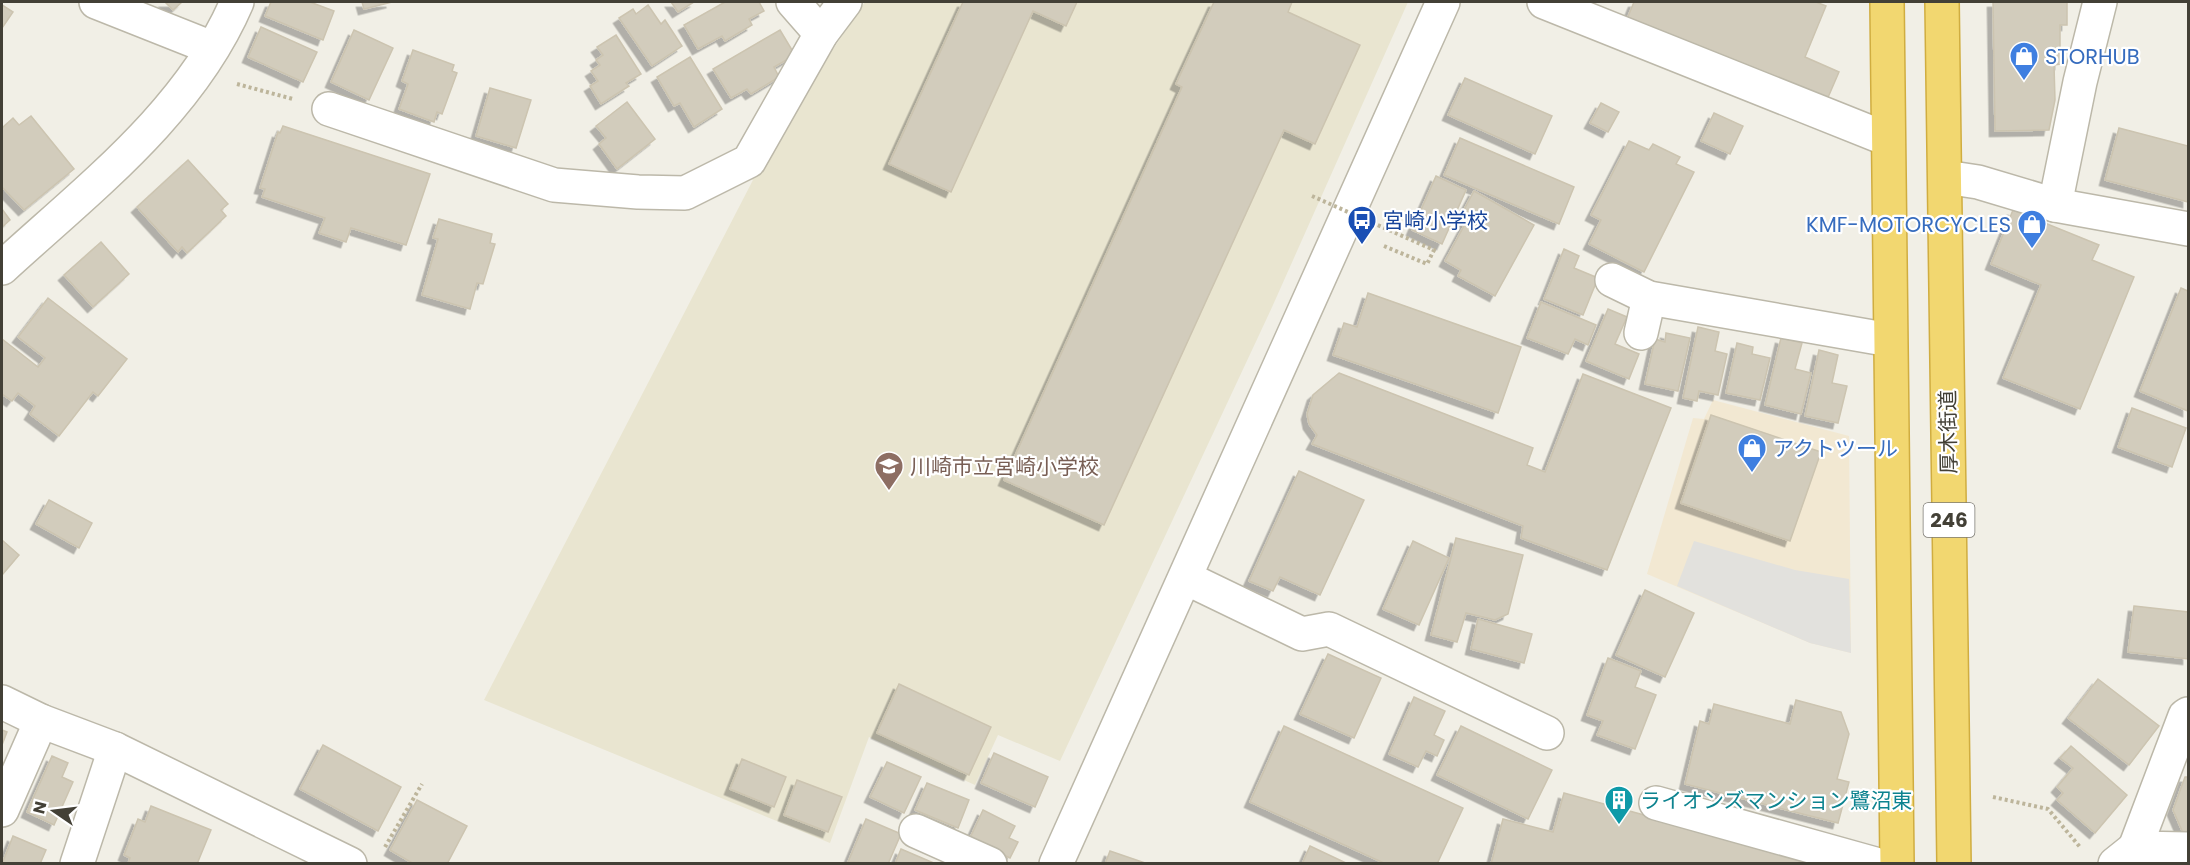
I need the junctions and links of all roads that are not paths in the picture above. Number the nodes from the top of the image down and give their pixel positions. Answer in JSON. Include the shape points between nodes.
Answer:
{"nodes":[{"id":1,"x":96,"y":2,"type":"edge"},
{"id":2,"x":237,"y":2,"type":"edge"},
{"id":3,"x":793,"y":2,"type":"edge"},
{"id":4,"x":844,"y":2,"type":"edge"},
{"id":5,"x":1443,"y":2,"type":"edge"},
{"id":6,"x":1544,"y":2,"type":"edge"},
{"id":7,"x":1887,"y":2,"type":"edge"},
{"id":8,"x":1941,"y":2,"type":"edge"},
{"id":9,"x":2100,"y":2,"type":"edge"},
{"id":10,"x":821,"y":34,"type":"junction"},
{"id":11,"x":204,"y":60,"type":"junction"},
{"id":12,"x":329,"y":109,"type":"road end"},
{"id":13,"x":1887,"y":139,"type":"junction"},
{"id":14,"x":1945,"y":177,"type":"junction"},
{"id":15,"x":2055,"y":205,"type":"junction"},
{"id":16,"x":2188,"y":229,"type":"edge"},
{"id":17,"x":2,"y":268,"type":"edge"},
{"id":18,"x":1612,"y":280,"type":"dead end"},
{"id":19,"x":1649,"y":298,"type":"junction"},
{"id":20,"x":1641,"y":333,"type":"dead end"},
{"id":21,"x":1890,"y":340,"type":"junction"},
{"id":22,"x":1186,"y":578,"type":"junction"},
{"id":23,"x":2,"y":702,"type":"edge"},
{"id":24,"x":2188,"y":714,"type":"edge"},
{"id":25,"x":41,"y":721,"type":"junction"},
{"id":26,"x":1547,"y":733,"type":"dead end"},
{"id":27,"x":115,"y":749,"type":"junction"},
{"id":28,"x":1656,"y":803,"type":"dead end"},
{"id":29,"x":2,"y":810,"type":"edge"},
{"id":30,"x":916,"y":831,"type":"dead end"},
{"id":31,"x":2188,"y":849,"type":"edge"},
{"id":32,"x":2112,"y":855,"type":"edge"},
{"id":33,"x":78,"y":864,"type":"edge"},
{"id":34,"x":350,"y":864,"type":"edge"},
{"id":35,"x":990,"y":864,"type":"edge"},
{"id":36,"x":1056,"y":864,"type":"edge"},
{"id":37,"x":1875,"y":864,"type":"edge"},
{"id":38,"x":1897,"y":864,"type":"edge"},
{"id":39,"x":1954,"y":864,"type":"edge"}],
"edges":[{"from":1,"to":11,"type":"street"},
{"from":2,"to":11,"type":"street","via":[[226,29]]},
{"from":3,"to":10,"type":"street"},
{"from":4,"to":10,"type":"street"},
{"from":5,"to":22,"type":"street"},
{"from":6,"to":13,"type":"street"},
{"from":7,"to":13,"type":"highway","number":"246"},
{"from":8,"to":14,"type":"highway","name":"厚木街道","number":"246"},
{"from":9,"to":15,"type":"street"},
{"from":10,"to":12,"type":"street","via":[[749,161],[685,192],[554,185]]},
{"from":11,"to":17,"type":"street","via":[[145,136]]},
{"from":13,"to":21,"type":"highway","number":"246"},
{"from":14,"to":15,"type":"street","via":[[1977,182]]},
{"from":14,"to":39,"type":"highway","name":"厚木街道","number":"246"},
{"from":15,"to":16,"type":"street"},
{"from":18,"to":19,"type":"street"},
{"from":19,"to":20,"type":"street"},
{"from":19,"to":21,"type":"street"},
{"from":21,"to":38,"type":"highway","number":"246"},
{"from":22,"to":26,"type":"street","via":[[1302,634],[1329,629]]},
{"from":22,"to":36,"type":"street"},
{"from":23,"to":25,"type":"street"},
{"from":24,"to":32,"type":"street"},
{"from":25,"to":27,"type":"street"},
{"from":25,"to":29,"type":"street"},
{"from":27,"to":33,"type":"street"},
{"from":27,"to":34,"type":"street"},
{"from":28,"to":37,"type":"street"},
{"from":30,"to":35,"type":"street"},
{"from":31,"to":32,"type":"street"}]}
